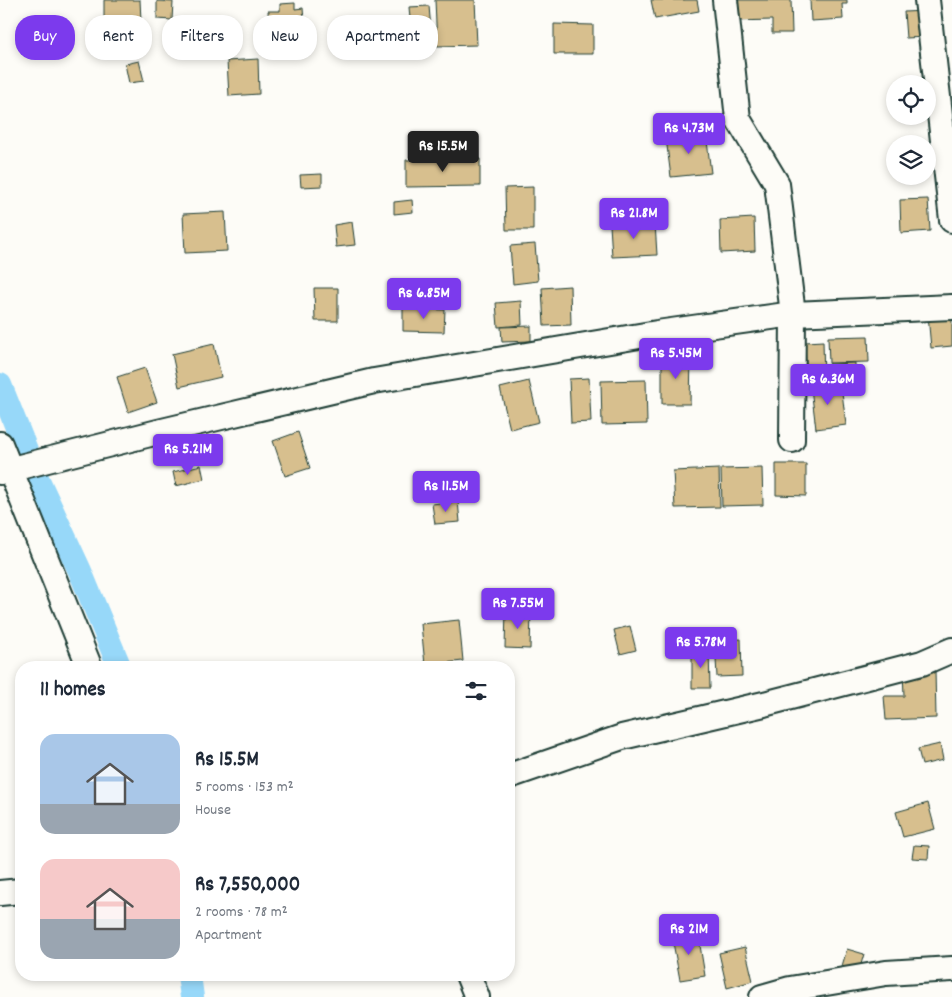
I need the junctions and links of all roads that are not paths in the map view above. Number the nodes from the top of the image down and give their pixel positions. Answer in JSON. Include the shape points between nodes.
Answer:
{"nodes":[{"id":1,"x":726,"y":0,"type":"edge"},
{"id":2,"x":927,"y":0,"type":"edge"},
{"id":3,"x":952,"y":220,"type":"edge"},
{"id":4,"x":952,"y":307,"type":"edge"},
{"id":5,"x":793,"y":314,"type":"junction"},
{"id":6,"x":792,"y":440,"type":"dead end"},
{"id":7,"x":0,"y":444,"type":"edge"},
{"id":8,"x":12,"y":469,"type":"edge"},
{"id":9,"x":952,"y":650,"type":"edge"},
{"id":10,"x":87,"y":661,"type":"edge"},
{"id":11,"x":515,"y":774,"type":"edge"},
{"id":12,"x":15,"y":892,"type":"edge"},
{"id":13,"x":0,"y":893,"type":"edge"},
{"id":14,"x":952,"y":968,"type":"edge"},
{"id":15,"x":470,"y":981,"type":"edge"},
{"id":16,"x":477,"y":997,"type":"edge"},
{"id":17,"x":762,"y":997,"type":"edge"}],
"edges":[{"from":1,"to":5,"type":"street","via":[[738,119],[777,184]]},
{"from":2,"to":3,"type":"street"},
{"from":4,"to":5,"type":"street"},
{"from":5,"to":6,"type":"street"},
{"from":5,"to":8,"type":"street","via":[[657,333],[374,381]]},
{"from":7,"to":8,"type":"street"},
{"from":8,"to":10,"type":"street"},
{"from":9,"to":11,"type":"street","via":[[922,663],[622,737]]},
{"from":12,"to":13,"type":"street"},
{"from":14,"to":17,"type":"street","via":[[886,973]]},
{"from":15,"to":16,"type":"street"}]}
